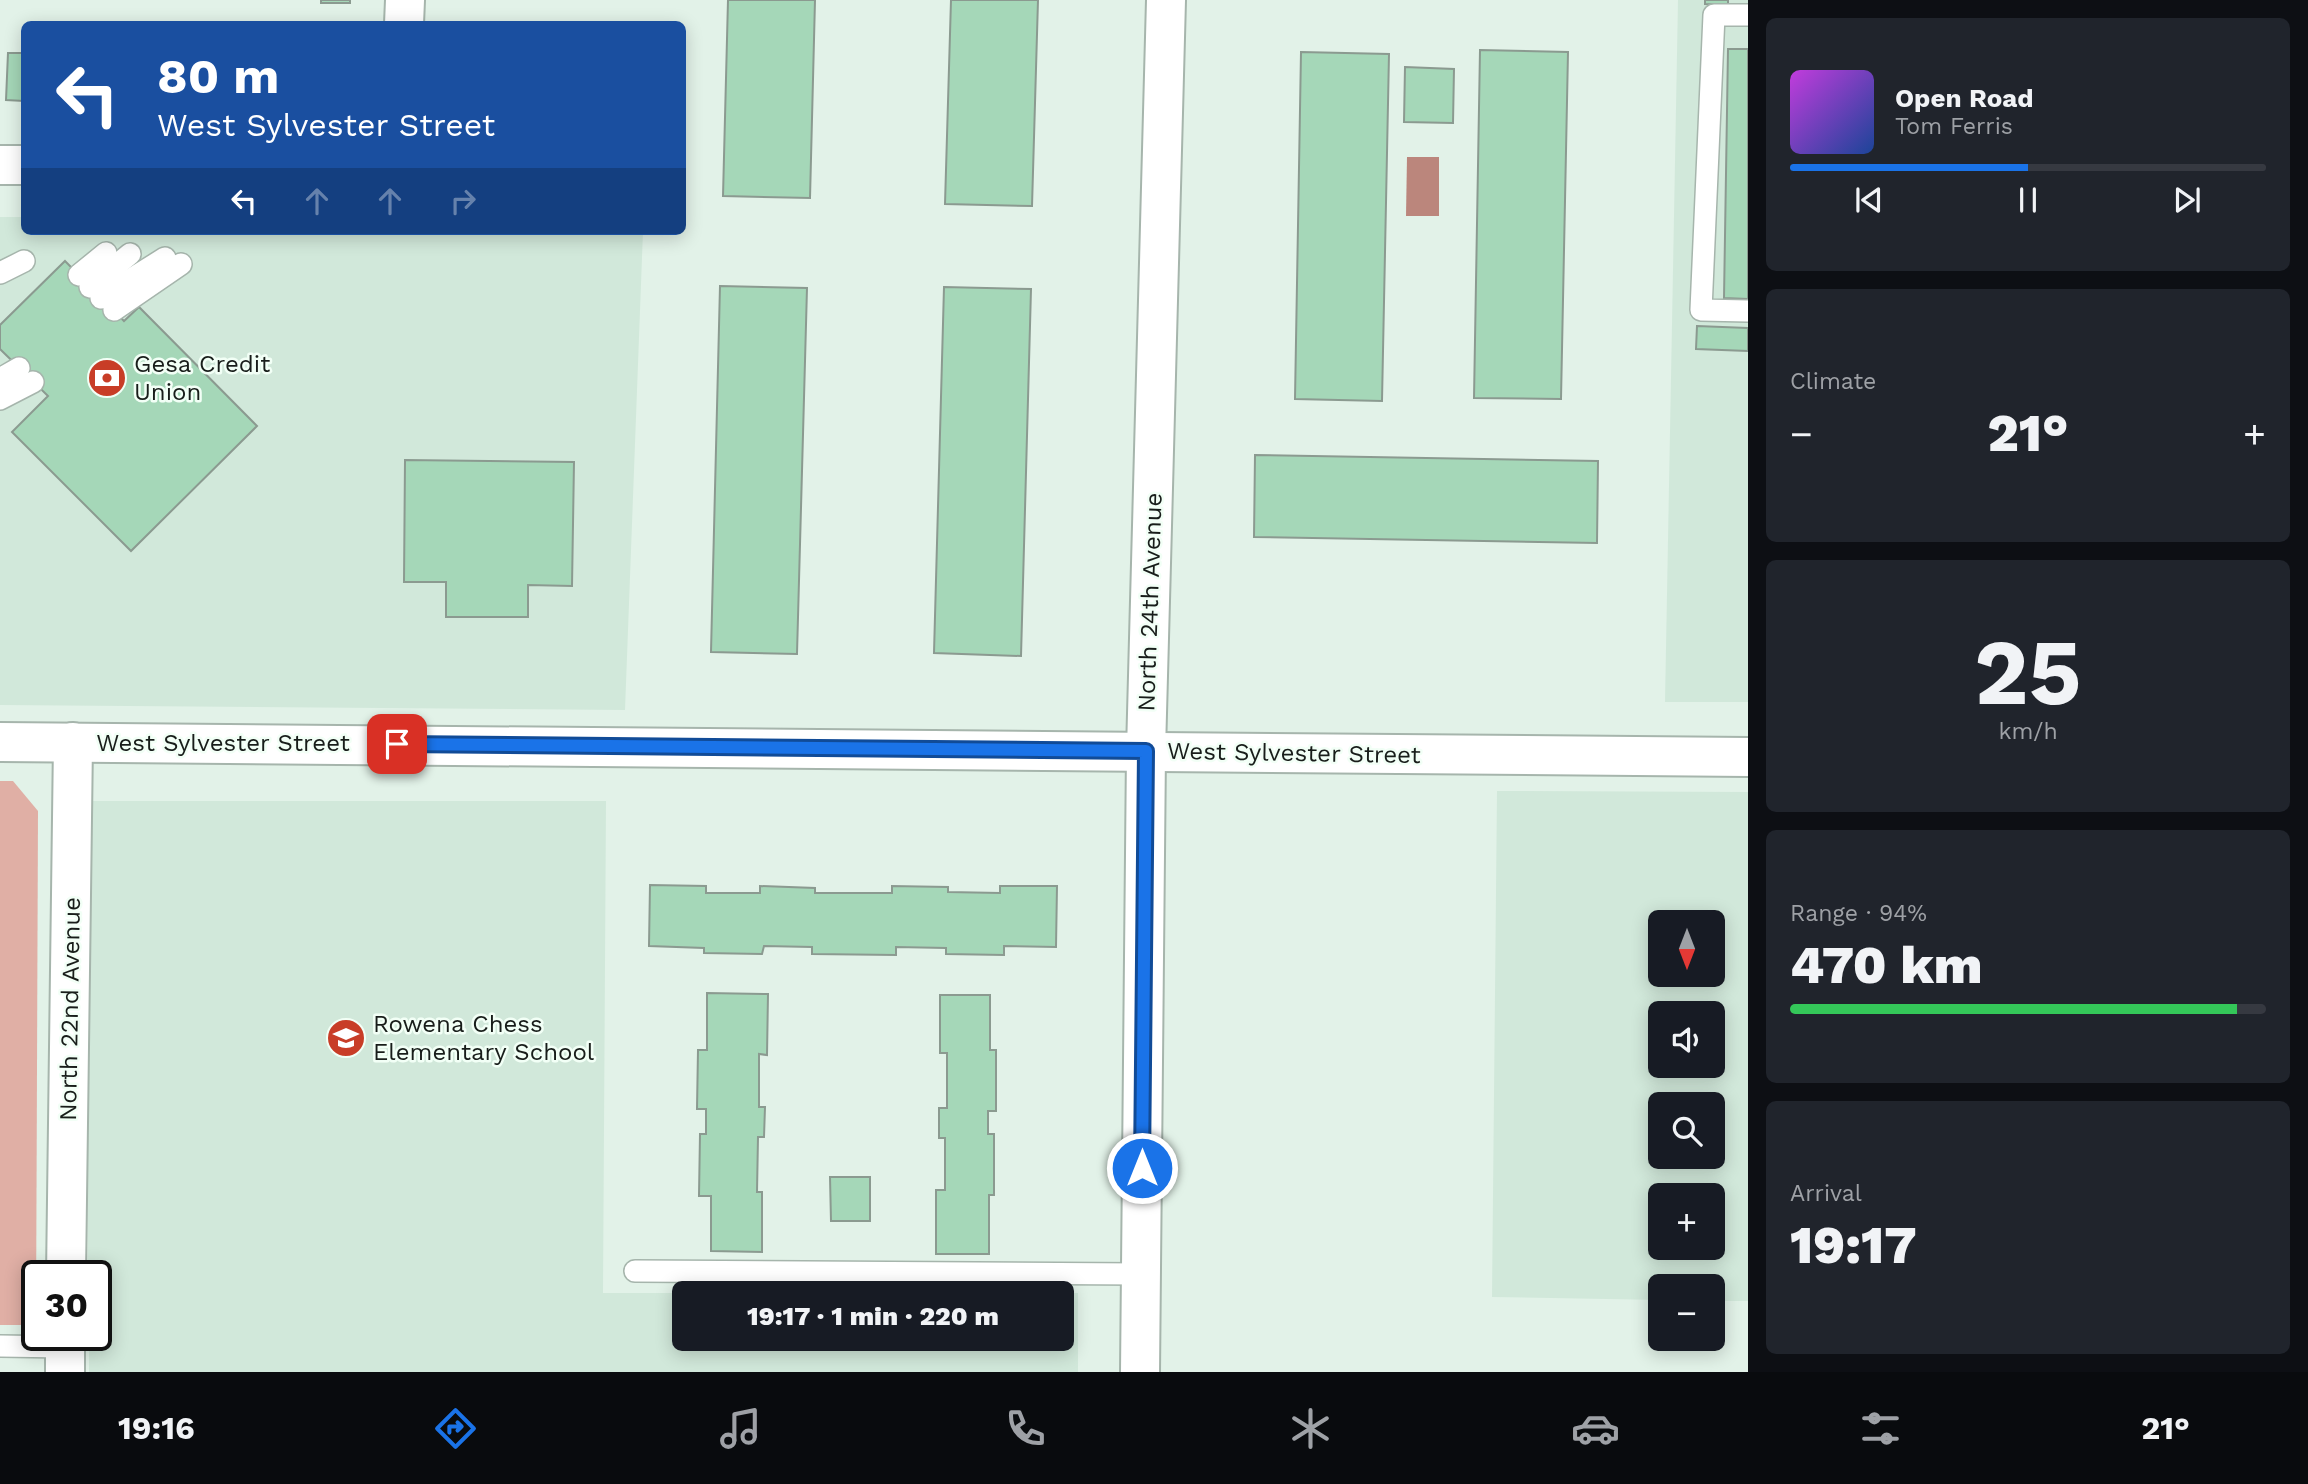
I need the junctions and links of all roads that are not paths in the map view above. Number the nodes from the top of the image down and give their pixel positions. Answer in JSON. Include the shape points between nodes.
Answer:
{"nodes":[{"id":1,"x":405,"y":0,"type":"edge"},
{"id":2,"x":1166,"y":0,"type":"edge"},
{"id":3,"x":1745,"y":10,"type":"edge"},
{"id":4,"x":404,"y":21,"type":"edge"},
{"id":5,"x":0,"y":165,"type":"edge"},
{"id":6,"x":21,"y":165,"type":"edge"},
{"id":7,"x":106,"y":253,"type":"dead end"},
{"id":8,"x":130,"y":254,"type":"dead end"},
{"id":9,"x":24,"y":261,"type":"dead end"},
{"id":10,"x":173,"y":261,"type":"dead end"},
{"id":11,"x":0,"y":273,"type":"edge"},
{"id":12,"x":96,"y":292,"type":"junction"},
{"id":13,"x":1748,"y":312,"type":"edge"},
{"id":14,"x":15,"y":368,"type":"edge"},
{"id":15,"x":0,"y":379,"type":"edge"},
{"id":16,"x":0,"y":399,"type":"edge"},
{"id":17,"x":0,"y":742,"type":"edge"},
{"id":18,"x":73,"y":743,"type":"junction"},
{"id":19,"x":1146,"y":751,"type":"junction"},
{"id":20,"x":1748,"y":757,"type":"edge"},
{"id":21,"x":66,"y":1260,"type":"edge"},
{"id":22,"x":635,"y":1271,"type":"dead end"},
{"id":23,"x":1141,"y":1273,"type":"junction"},
{"id":24,"x":0,"y":1346,"type":"edge"},
{"id":25,"x":21,"y":1348,"type":"edge"},
{"id":26,"x":1140,"y":1372,"type":"edge"}],
"edges":[{"from":1,"to":4,"type":"street"},
{"from":2,"to":19,"type":"street","name":"North 24th Avenue"},
{"from":3,"to":13,"type":"lane","via":[[1714,15],[1701,310]]},
{"from":5,"to":6,"type":"street"},
{"from":7,"to":12,"type":"lane"},
{"from":8,"to":12,"type":"lane"},
{"from":9,"to":11,"type":"lane"},
{"from":10,"to":12,"type":"lane"},
{"from":14,"to":15,"type":"lane"},
{"from":14,"to":16,"type":"lane"},
{"from":17,"to":18,"type":"street","name":"West Sylvester Street"},
{"from":18,"to":19,"type":"street","name":"West Sylvester Street"},
{"from":18,"to":21,"type":"street","name":"North 22nd Avenue"},
{"from":19,"to":20,"type":"street","name":"West Sylvester Street"},
{"from":19,"to":23,"type":"street","name":"North 24th Avenue"},
{"from":22,"to":23,"type":"lane"},
{"from":23,"to":26,"type":"street","name":"North 24th Avenue"},
{"from":24,"to":25,"type":"lane"}]}
